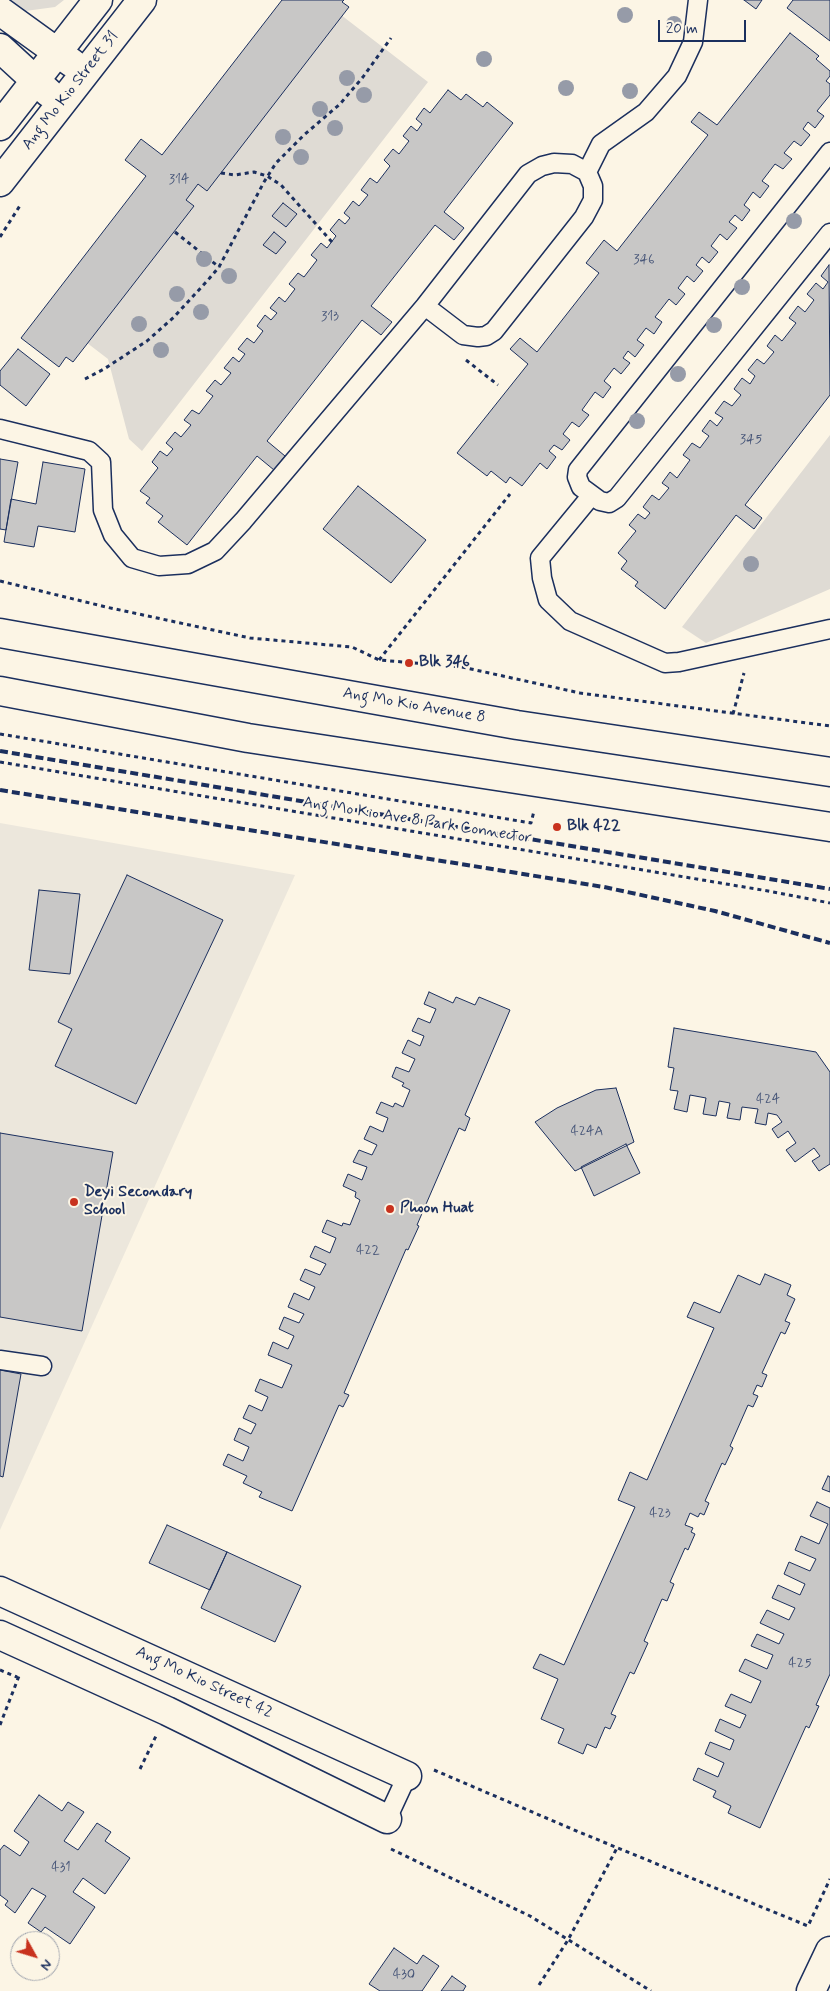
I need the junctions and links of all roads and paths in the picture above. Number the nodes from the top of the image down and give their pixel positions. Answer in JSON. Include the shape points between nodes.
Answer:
{"nodes":[{"id":1,"x":98,"y":0,"type":"edge"},
{"id":2,"x":142,"y":0,"type":"edge"},
{"id":3,"x":698,"y":0,"type":"edge"},
{"id":4,"x":0,"y":10,"type":"edge"},
{"id":5,"x":391,"y":38,"type":"dead end"},
{"id":6,"x":0,"y":48,"type":"edge"},
{"id":7,"x":58,"y":52,"type":"junction"},
{"id":8,"x":85,"y":73,"type":"junction"},
{"id":9,"x":35,"y":80,"type":"junction"},
{"id":10,"x":61,"y":104,"type":"junction"},
{"id":11,"x":0,"y":126,"type":"edge"},
{"id":12,"x":830,"y":152,"type":"edge"},
{"id":13,"x":588,"y":172,"type":"junction"},
{"id":14,"x":221,"y":173,"type":"dead end"},
{"id":15,"x":267,"y":176,"type":"junction"},
{"id":16,"x":0,"y":182,"type":"edge"},
{"id":17,"x":175,"y":232,"type":"dead end"},
{"id":18,"x":830,"y":233,"type":"edge"},
{"id":19,"x":332,"y":242,"type":"dead end"},
{"id":20,"x":219,"y":268,"type":"junction"},
{"id":21,"x":425,"y":306,"type":"junction"},
{"id":22,"x":86,"y":378,"type":"dead end"},
{"id":23,"x":0,"y":429,"type":"edge"},
{"id":24,"x":510,"y":494,"type":"dead end"},
{"id":25,"x":591,"y":496,"type":"junction"},
{"id":26,"x":0,"y":581,"type":"edge"},
{"id":27,"x":830,"y":629,"type":"edge"},
{"id":28,"x":0,"y":632,"type":"edge"},
{"id":29,"x":379,"y":660,"type":"junction"},
{"id":30,"x":746,"y":666,"type":"dead end"},
{"id":31,"x":0,"y":691,"type":"edge"},
{"id":32,"x":733,"y":714,"type":"junction"},
{"id":33,"x":830,"y":726,"type":"edge"},
{"id":34,"x":0,"y":734,"type":"edge"},
{"id":35,"x":0,"y":762,"type":"edge"},
{"id":36,"x":830,"y":772,"type":"edge"},
{"id":37,"x":541,"y":783,"type":"junction"},
{"id":38,"x":830,"y":827,"type":"edge"},
{"id":39,"x":830,"y":903,"type":"edge"},
{"id":40,"x":0,"y":1360,"type":"edge"},
{"id":41,"x":42,"y":1366,"type":"dead end"},
{"id":42,"x":0,"y":1591,"type":"edge"},
{"id":43,"x":0,"y":1635,"type":"edge"},
{"id":44,"x":14,"y":1688,"type":"dead end"},
{"id":45,"x":0,"y":1725,"type":"edge"},
{"id":46,"x":154,"y":1740,"type":"dead end"},
{"id":47,"x":140,"y":1769,"type":"dead end"},
{"id":48,"x":434,"y":1770,"type":"dead end"},
{"id":49,"x":407,"y":1776,"type":"joint"},
{"id":50,"x":387,"y":1818,"type":"joint"},
{"id":51,"x":617,"y":1848,"type":"junction"},
{"id":52,"x":418,"y":1862,"type":"dead end"},
{"id":53,"x":830,"y":1879,"type":"edge"},
{"id":54,"x":568,"y":1940,"type":"junction"},
{"id":55,"x":830,"y":1951,"type":"edge"},
{"id":56,"x":539,"y":1986,"type":"dead end"},
{"id":57,"x":651,"y":1991,"type":"edge"},
{"id":58,"x":811,"y":1991,"type":"edge"}],
"edges":[{"from":1,"to":7,"type":"main road"},
{"from":2,"to":8,"type":"main road","name":"Ang Mo Kio Street 31"},
{"from":3,"to":13,"type":"lane","via":[[693,42],[677,76],[646,112],[601,144]]},
{"from":4,"to":7,"type":"main road"},
{"from":5,"to":15,"type":"path","via":[[340,104],[304,135]]},
{"from":6,"to":9,"type":"main road"},
{"from":7,"to":8,"type":"main road"},
{"from":7,"to":9,"type":"main road"},
{"from":8,"to":10,"type":"main road","name":"Ang Mo Kio Street 31"},
{"from":9,"to":10,"type":"main road"},
{"from":9,"to":11,"type":"main road"},
{"from":10,"to":16,"type":"main road","name":"Ang Mo Kio Street 31"},
{"from":12,"to":25,"type":"lane","via":[[578,470],[581,487]]},
{"from":13,"to":21,"type":"lane","via":[[572,164],[554,163],[528,174]]},
{"from":13,"to":21,"type":"lane","via":[[593,200],[584,217],[494,332],[478,337],[463,335]]},
{"from":14,"to":15,"type":"path","via":[[235,176],[254,172]]},
{"from":15,"to":19,"type":"path","via":[[281,185]]},
{"from":15,"to":20,"type":"path"},
{"from":17,"to":20,"type":"path"},
{"from":18,"to":25,"type":"lane","via":[[617,498],[609,503]]},
{"from":20,"to":22,"type":"path","via":[[174,317],[146,341]]},
{"from":21,"to":23,"type":"lane","via":[[243,521],[215,551],[188,564],[159,566],[132,558],[113,535],[106,518],[101,462],[89,451]]},
{"from":24,"to":29,"type":"path"},
{"from":25,"to":27,"type":"lane","via":[[540,558],[548,600],[570,621],[665,663]]},
{"from":26,"to":29,"type":"path","via":[[250,638],[352,647]]},
{"from":28,"to":36,"type":"main road","name":"Ang Mo Kio Avenue 8","via":[[517,725]]},
{"from":29,"to":32,"type":"path","via":[[462,667],[580,693]]},
{"from":30,"to":32,"type":"path"},
{"from":31,"to":37,"type":"main road","via":[[248,738]]},
{"from":32,"to":33,"type":"path"},
{"from":34,"to":37,"type":"path","via":[[531,823]]},
{"from":35,"to":39,"type":"path","name":"Ang Mo Kio Ave 8 Park Connector"},
{"from":37,"to":38,"type":"main road"},
{"from":40,"to":41,"type":"lane"},
{"from":42,"to":49,"type":"main road","name":"Ang Mo Kio Street 42"},
{"from":43,"to":50,"type":"main road","via":[[167,1711]]},
{"from":44,"to":45,"type":"path"},
{"from":46,"to":47,"type":"path"},
{"from":48,"to":51,"type":"path"},
{"from":49,"to":50,"type":"lane"},
{"from":51,"to":53,"type":"path","via":[[808,1926]]},
{"from":51,"to":54,"type":"path"},
{"from":52,"to":54,"type":"path","via":[[525,1914]]},
{"from":54,"to":56,"type":"path"},
{"from":54,"to":57,"type":"path"},
{"from":55,"to":58,"type":"main road"}]}
